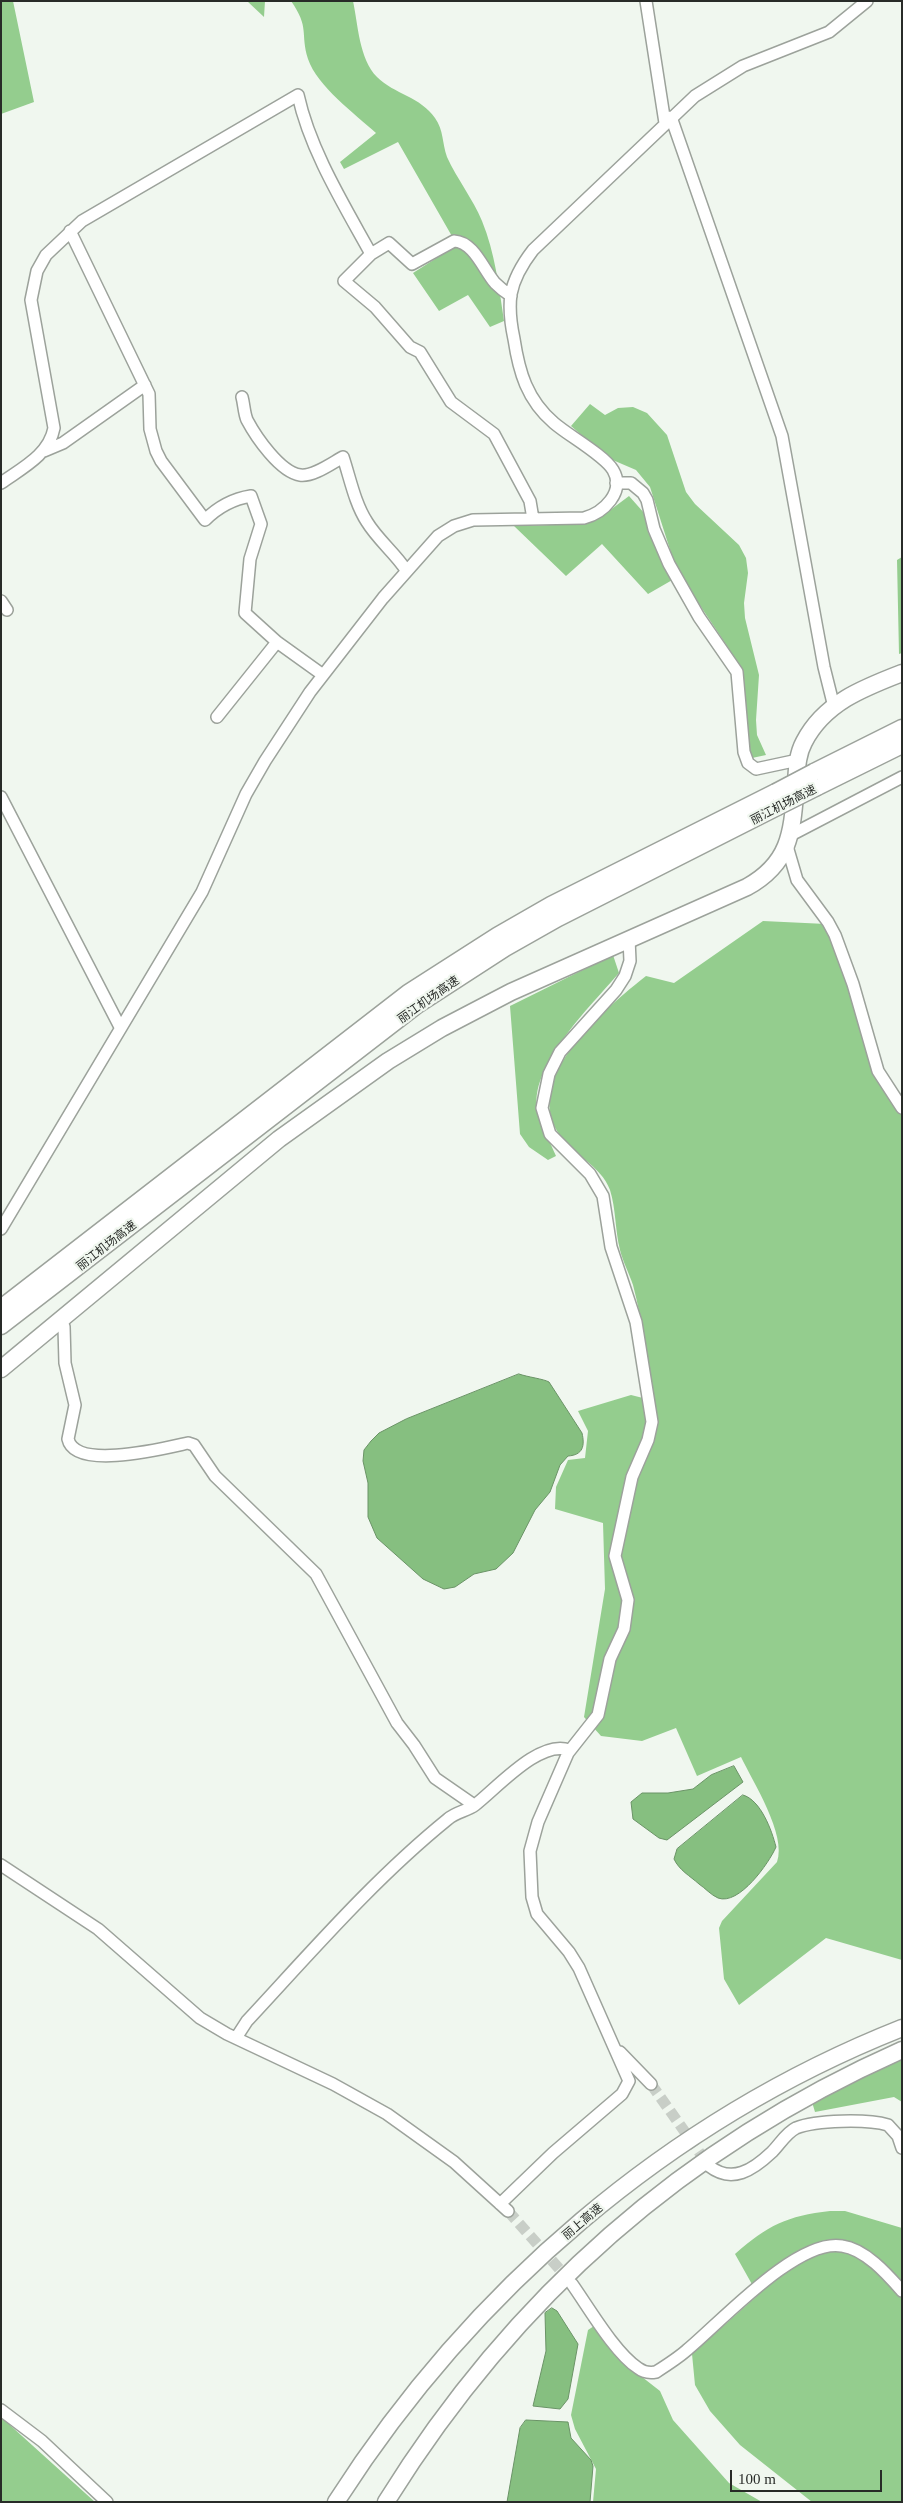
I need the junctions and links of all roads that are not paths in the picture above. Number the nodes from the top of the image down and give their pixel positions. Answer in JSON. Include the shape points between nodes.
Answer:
{"nodes":[{"id":1,"x":646,"y":1,"type":"edge"},
{"id":2,"x":867,"y":1,"type":"edge"},
{"id":3,"x":668,"y":120,"type":"junction"},
{"id":4,"x":70,"y":231,"type":"junction"},
{"id":5,"x":371,"y":254,"type":"junction"},
{"id":6,"x":511,"y":296,"type":"junction"},
{"id":7,"x":145,"y":385,"type":"junction"},
{"id":8,"x":242,"y":397,"type":"dead end"},
{"id":9,"x":43,"y":452,"type":"junction"},
{"id":10,"x":1,"y":483,"type":"edge"},
{"id":11,"x":616,"y":483,"type":"junction"},
{"id":12,"x":532,"y":519,"type":"junction"},
{"id":13,"x":406,"y":570,"type":"junction"},
{"id":14,"x":277,"y":642,"type":"junction"},
{"id":15,"x":902,"y":674,"type":"edge"},
{"id":16,"x":323,"y":675,"type":"junction"},
{"id":17,"x":834,"y":707,"type":"junction"},
{"id":18,"x":217,"y":717,"type":"dead end"},
{"id":19,"x":902,"y":728,"type":"edge"},
{"id":20,"x":902,"y":745,"type":"edge"},
{"id":21,"x":798,"y":760,"type":"junction"},
{"id":22,"x":902,"y":777,"type":"edge"},
{"id":23,"x":816,"y":780,"type":"junction"},
{"id":24,"x":1,"y":797,"type":"edge"},
{"id":25,"x":776,"y":799,"type":"junction"},
{"id":26,"x":789,"y":841,"type":"junction"},
{"id":27,"x":629,"y":939,"type":"junction"},
{"id":28,"x":120,"y":1028,"type":"junction"},
{"id":29,"x":902,"y":1108,"type":"edge"},
{"id":30,"x":1,"y":1229,"type":"edge"},
{"id":31,"x":1,"y":1308,"type":"edge"},
{"id":32,"x":61,"y":1319,"type":"junction"},
{"id":33,"x":1,"y":1326,"type":"edge"},
{"id":34,"x":1,"y":1368,"type":"edge"},
{"id":35,"x":569,"y":1750,"type":"junction"},
{"id":36,"x":474,"y":1805,"type":"junction"},
{"id":37,"x":1,"y":1865,"type":"edge"},
{"id":38,"x":902,"y":2028,"type":"edge"},
{"id":39,"x":236,"y":2038,"type":"junction"},
{"id":40,"x":613,"y":2045,"type":"junction"},
{"id":41,"x":902,"y":2050,"type":"edge"},
{"id":42,"x":651,"y":2084,"type":"tunnel mouth"},
{"id":43,"x":902,"y":2148,"type":"edge"},
{"id":44,"x":709,"y":2166,"type":"tunnel mouth"},
{"id":45,"x":572,"y":2284,"type":"tunnel mouth"},
{"id":46,"x":902,"y":2290,"type":"edge"},
{"id":47,"x":1,"y":2410,"type":"edge"},
{"id":48,"x":107,"y":2502,"type":"edge"},
{"id":49,"x":336,"y":2502,"type":"edge"},
{"id":50,"x":386,"y":2502,"type":"edge"}],
"edges":[{"from":1,"to":3,"type":"street"},
{"from":2,"to":3,"type":"street","via":[[828,32],[743,66],[717,80]]},
{"from":3,"to":6,"type":"street","via":[[539,242],[522,267]]},
{"from":3,"to":17,"type":"street","via":[[782,436]]},
{"from":4,"to":5,"type":"street","via":[[82,220],[298,95],[304,121],[329,178]]},
{"from":4,"to":7,"type":"street"},
{"from":4,"to":9,"type":"street","via":[[41,263],[31,300],[54,428]]},
{"from":5,"to":6,"type":"street","via":[[389,243],[412,264],[454,241],[459,242],[474,252],[496,284]]},
{"from":5,"to":12,"type":"street","via":[[344,281],[375,306],[410,347],[420,352],[451,402],[494,434],[530,501]]},
{"from":6,"to":11,"type":"street","via":[[511,323],[519,371],[528,391],[554,423],[608,464]]},
{"from":7,"to":9,"type":"street"},
{"from":7,"to":14,"type":"street","via":[[156,451],[205,520],[226,504],[251,496],[261,524],[250,559],[245,613]]},
{"from":8,"to":13,"type":"street","via":[[246,418],[286,470],[301,475],[311,473],[343,457],[366,520]]},
{"from":9,"to":10,"type":"street"},
{"from":11,"to":12,"type":"street","via":[[609,503],[595,514],[578,518]]},
{"from":11,"to":21,"type":"street","via":[[631,483],[643,493],[669,564],[699,617],[737,672],[744,752],[748,763],[756,769]]},
{"from":12,"to":13,"type":"street","via":[[474,520],[454,526],[438,536]]},
{"from":13,"to":16,"type":"street"},
{"from":14,"to":16,"type":"street"},
{"from":14,"to":18,"type":"street"},
{"from":15,"to":17,"type":"highway","via":[[862,689]]},
{"from":16,"to":28,"type":"street","via":[[287,726],[246,794],[202,892]]},
{"from":17,"to":21,"type":"highway","via":[[812,730]]},
{"from":19,"to":23,"type":"highway","name":"丽江机场高速"},
{"from":20,"to":23,"type":"highway","name":"丽江机场高速"},
{"from":21,"to":26,"type":"highway"},
{"from":22,"to":26,"type":"street"},
{"from":23,"to":25,"type":"highway","name":"丽江机场高速","bridge":true},
{"from":24,"to":28,"type":"street"},
{"from":25,"to":31,"type":"highway","name":"丽江机场高速","via":[[551,905],[424,982]]},
{"from":25,"to":33,"type":"highway","name":"丽江机场高速","via":[[558,918],[433,994]]},
{"from":26,"to":27,"type":"highway","via":[[771,870],[756,882]]},
{"from":26,"to":29,"type":"street","via":[[797,880],[835,935],[878,1071]]},
{"from":27,"to":32,"type":"highway","via":[[476,1009],[361,1078],[279,1138]]},
{"from":27,"to":35,"type":"street","via":[[630,961],[625,976],[560,1052],[549,1074],[543,1099],[543,1117],[550,1134],[590,1174],[603,1196],[611,1248],[636,1322],[652,1422],[632,1477],[615,1556],[628,1600],[624,1629],[610,1658],[598,1715]]},
{"from":28,"to":30,"type":"street"},
{"from":32,"to":34,"type":"highway"},
{"from":32,"to":36,"type":"street","via":[[65,1363],[75,1405],[68,1439],[70,1444],[80,1453],[95,1456],[135,1454],[188,1443],[194,1445],[215,1476],[316,1574],[397,1723],[435,1778]]},
{"from":35,"to":36,"type":"street","via":[[555,1748],[542,1752]]},
{"from":35,"to":40,"type":"street","via":[[532,1842],[532,1897],[540,1919],[579,1968]]},
{"from":36,"to":39,"type":"street","via":[[450,1817],[407,1854],[333,1928],[247,2021]]},
{"from":37,"to":39,"type":"street","via":[[98,1929],[188,2009]]},
{"from":38,"to":49,"type":"highway","name":"丽上高速","via":[[809,2070],[732,2113],[659,2161],[589,2214],[523,2272],[445,2354],[380,2436]]},
{"from":39,"to":40,"type":"street","via":[[333,2084],[387,2114],[454,2162],[504,2207],[553,2153],[622,2094],[629,2081]]},
{"from":40,"to":42,"type":"street"},
{"from":41,"to":50,"type":"highway","via":[[832,2083],[759,2124],[624,2222],[562,2278],[505,2339],[453,2403]]},
{"from":43,"to":44,"type":"street","via":[[898,2136],[888,2125],[865,2122],[814,2124],[792,2130],[772,2152],[745,2173],[723,2174]]},
{"from":45,"to":46,"type":"street","via":[[617,2347],[638,2369],[652,2373],[686,2350],[760,2285],[820,2246],[837,2245],[858,2251]]},
{"from":47,"to":48,"type":"street","via":[[38,2437]]}]}
